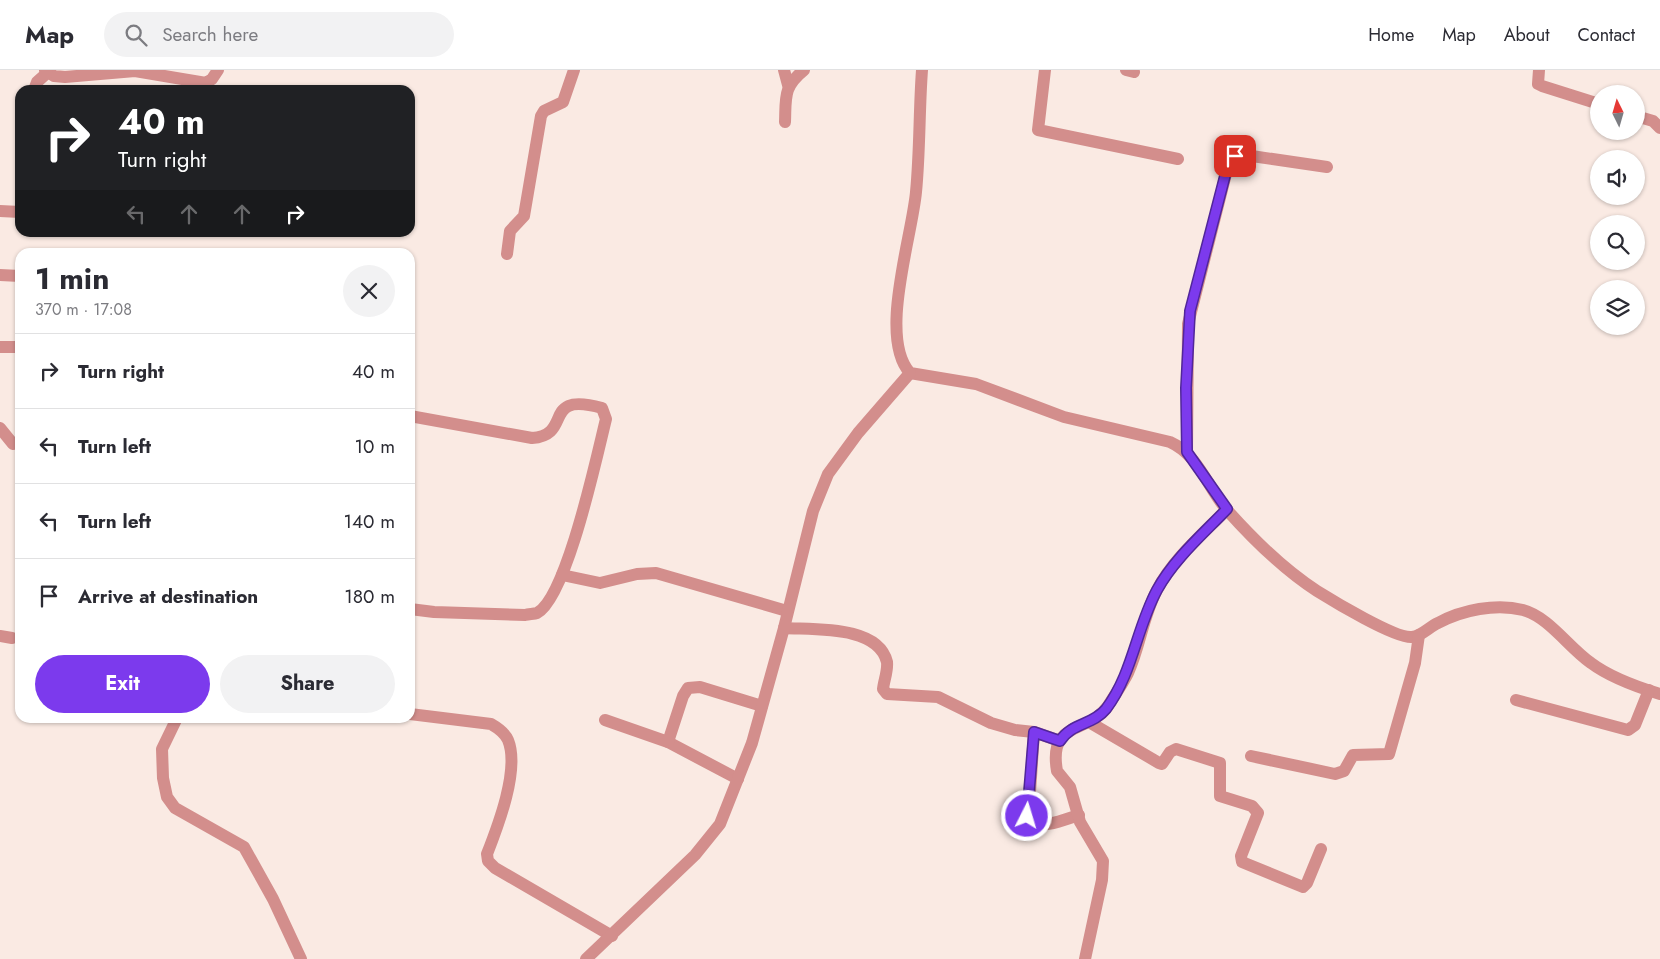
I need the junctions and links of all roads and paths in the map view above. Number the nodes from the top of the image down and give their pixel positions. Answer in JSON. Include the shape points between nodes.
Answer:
{"nodes":[{"id":1,"x":218,"y":70,"type":"edge"},
{"id":2,"x":574,"y":70,"type":"edge"},
{"id":3,"x":784,"y":70,"type":"edge"},
{"id":4,"x":804,"y":70,"type":"edge"},
{"id":5,"x":922,"y":70,"type":"edge"},
{"id":6,"x":1045,"y":70,"type":"edge"},
{"id":7,"x":1539,"y":70,"type":"edge"},
{"id":8,"x":46,"y":71,"type":"edge"},
{"id":9,"x":36,"y":85,"type":"edge"},
{"id":10,"x":184,"y":85,"type":"edge"},
{"id":11,"x":788,"y":85,"type":"junction"},
{"id":12,"x":1590,"y":101,"type":"edge"},
{"id":13,"x":1645,"y":119,"type":"edge"},
{"id":14,"x":785,"y":122,"type":"dead end"},
{"id":15,"x":1660,"y":128,"type":"edge"},
{"id":16,"x":1178,"y":159,"type":"dead end"},
{"id":17,"x":1327,"y":167,"type":"dead end"},
{"id":18,"x":0,"y":211,"type":"edge"},
{"id":19,"x":15,"y":212,"type":"edge"},
{"id":20,"x":506,"y":254,"type":"dead end"},
{"id":21,"x":0,"y":275,"type":"edge"},
{"id":22,"x":15,"y":276,"type":"edge"},
{"id":23,"x":0,"y":347,"type":"edge"},
{"id":24,"x":15,"y":347,"type":"edge"},
{"id":25,"x":910,"y":373,"type":"junction"},
{"id":26,"x":415,"y":417,"type":"edge"},
{"id":27,"x":0,"y":428,"type":"edge"},
{"id":28,"x":13,"y":444,"type":"dead end"},
{"id":29,"x":1187,"y":452,"type":"junction"},
{"id":30,"x":1227,"y":509,"type":"junction"},
{"id":31,"x":562,"y":574,"type":"junction"},
{"id":32,"x":415,"y":609,"type":"edge"},
{"id":33,"x":787,"y":611,"type":"junction"},
{"id":34,"x":784,"y":628,"type":"junction"},
{"id":35,"x":1419,"y":635,"type":"junction"},
{"id":36,"x":1655,"y":692,"type":"edge"},
{"id":37,"x":1516,"y":700,"type":"dead end"},
{"id":38,"x":762,"y":706,"type":"junction"},
{"id":39,"x":415,"y":715,"type":"edge"},
{"id":40,"x":605,"y":720,"type":"dead end"},
{"id":41,"x":1089,"y":722,"type":"junction"},
{"id":42,"x":175,"y":723,"type":"edge"},
{"id":43,"x":1034,"y":732,"type":"junction"},
{"id":44,"x":1060,"y":741,"type":"junction"},
{"id":45,"x":668,"y":742,"type":"junction"},
{"id":46,"x":1251,"y":756,"type":"dead end"},
{"id":47,"x":738,"y":779,"type":"junction"},
{"id":48,"x":1079,"y":815,"type":"junction"},
{"id":49,"x":1321,"y":849,"type":"dead end"},
{"id":50,"x":612,"y":936,"type":"junction"},
{"id":51,"x":301,"y":959,"type":"edge"},
{"id":52,"x":586,"y":959,"type":"edge"},
{"id":53,"x":1085,"y":959,"type":"edge"}],
"edges":[{"from":1,"to":10,"type":"street","via":[[206,83]]},
{"from":2,"to":20,"type":"street","via":[[563,102],[544,111],[541,116],[524,216],[510,231]]},
{"from":3,"to":11,"type":"street"},
{"from":4,"to":11,"type":"street"},
{"from":5,"to":25,"type":"street","via":[[916,195],[897,305],[899,353]]},
{"from":6,"to":16,"type":"street","via":[[1038,130]]},
{"from":7,"to":12,"type":"street","via":[[1538,84]]},
{"from":8,"to":9,"type":"street"},
{"from":8,"to":10,"type":"street","via":[[65,77],[135,71]]},
{"from":11,"to":14,"type":"street"},
{"from":13,"to":15,"type":"street"},
{"from":17,"to":29,"type":"street","via":[[1245,155],[1235,156],[1229,162],[1188,324]]},
{"from":18,"to":19,"type":"street"},
{"from":21,"to":22,"type":"street"},
{"from":23,"to":24,"type":"street"},
{"from":25,"to":29,"type":"street","via":[[976,384],[1038,409],[1170,442]]},
{"from":25,"to":33,"type":"street","via":[[858,433],[828,474],[813,511]]},
{"from":26,"to":31,"type":"street","via":[[532,438],[551,433],[567,404],[602,408],[606,419]]},
{"from":27,"to":28,"type":"street"},
{"from":29,"to":30,"type":"street"},
{"from":30,"to":35,"type":"street","via":[[1315,590],[1402,636]]},
{"from":30,"to":41,"type":"street","via":[[1184,554],[1158,589],[1128,672],[1106,709]]},
{"from":31,"to":32,"type":"street","via":[[545,605],[537,612],[506,615]]},
{"from":31,"to":33,"type":"street","via":[[600,583],[656,572]]},
{"from":33,"to":34,"type":"street"},
{"from":34,"to":38,"type":"street"},
{"from":34,"to":43,"type":"street","via":[[864,636],[879,646],[884,656],[887,668],[884,692],[938,697],[991,723]]},
{"from":35,"to":36,"type":"street","via":[[1438,623],[1477,609],[1524,610],[1544,622],[1592,664]]},
{"from":35,"to":46,"type":"street","via":[[1415,662],[1389,754],[1353,755],[1344,771],[1334,774]]},
{"from":36,"to":37,"type":"street","via":[[1635,725],[1628,730]]},
{"from":38,"to":45,"type":"street","via":[[700,686],[688,688]]},
{"from":38,"to":47,"type":"street"},
{"from":39,"to":50,"type":"street","via":[[491,724],[500,730],[508,739],[512,756],[508,787],[487,854],[488,861]]},
{"from":40,"to":45,"type":"street"},
{"from":41,"to":44,"type":"street","via":[[1070,729]]},
{"from":41,"to":49,"type":"street","via":[[1162,764],[1176,749],[1220,763],[1220,796],[1252,806],[1258,812],[1241,856],[1242,862],[1303,887]]},
{"from":42,"to":51,"type":"street","via":[[162,750],[167,797],[175,808],[244,847],[274,899]]},
{"from":43,"to":44,"type":"street"},
{"from":43,"to":48,"type":"street","via":[[1028,822],[1054,823]]},
{"from":44,"to":48,"type":"street","via":[[1056,771],[1070,787]]},
{"from":45,"to":47,"type":"street"},
{"from":47,"to":50,"type":"street","via":[[720,824],[695,855]]},
{"from":48,"to":53,"type":"street","via":[[1083,828],[1099,851],[1104,869]]},
{"from":50,"to":52,"type":"street"}]}
